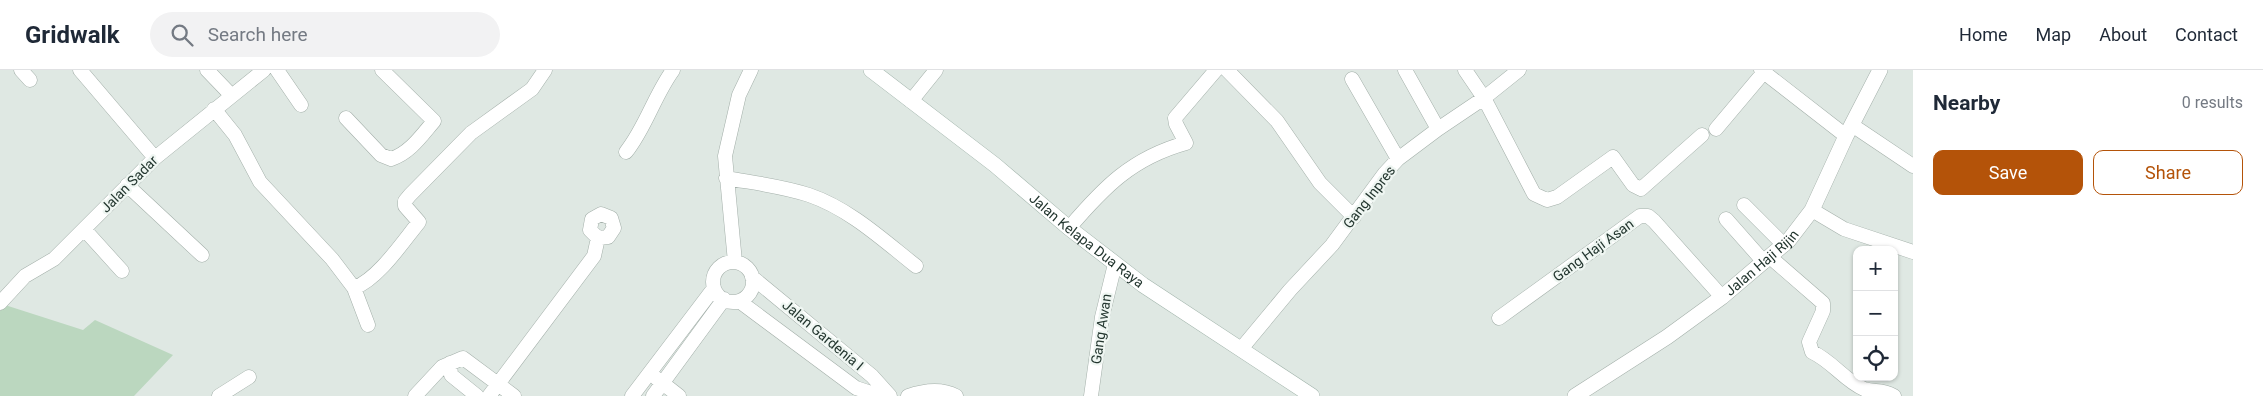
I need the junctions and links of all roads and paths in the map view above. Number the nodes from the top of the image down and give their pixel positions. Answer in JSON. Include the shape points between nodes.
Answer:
{"nodes":[{"id":1,"x":80,"y":70,"type":"edge"},
{"id":2,"x":207,"y":70,"type":"edge"},
{"id":3,"x":264,"y":70,"type":"edge"},
{"id":4,"x":277,"y":70,"type":"edge"},
{"id":5,"x":382,"y":70,"type":"edge"},
{"id":6,"x":545,"y":70,"type":"edge"},
{"id":7,"x":673,"y":70,"type":"edge"},
{"id":8,"x":751,"y":70,"type":"edge"},
{"id":9,"x":936,"y":70,"type":"edge"},
{"id":10,"x":1216,"y":70,"type":"edge"},
{"id":11,"x":1227,"y":70,"type":"edge"},
{"id":12,"x":1405,"y":70,"type":"edge"},
{"id":13,"x":1466,"y":70,"type":"edge"},
{"id":14,"x":1519,"y":70,"type":"edge"},
{"id":15,"x":1880,"y":70,"type":"edge"},
{"id":16,"x":1763,"y":71,"type":"edge"},
{"id":17,"x":874,"y":72,"type":"edge"},
{"id":18,"x":1352,"y":79,"type":"dead end"},
{"id":19,"x":231,"y":95,"type":"junction"},
{"id":20,"x":1484,"y":98,"type":"junction"},
{"id":21,"x":911,"y":101,"type":"junction"},
{"id":22,"x":301,"y":105,"type":"dead end"},
{"id":23,"x":214,"y":109,"type":"junction"},
{"id":24,"x":346,"y":118,"type":"dead end"},
{"id":25,"x":1438,"y":129,"type":"junction"},
{"id":26,"x":1716,"y":129,"type":"dead end"},
{"id":27,"x":1849,"y":131,"type":"junction"},
{"id":28,"x":1702,"y":136,"type":"dead end"},
{"id":29,"x":626,"y":152,"type":"dead end"},
{"id":30,"x":155,"y":158,"type":"junction"},
{"id":31,"x":1398,"y":159,"type":"junction"},
{"id":32,"x":1913,"y":166,"type":"edge"},
{"id":33,"x":726,"y":178,"type":"junction"},
{"id":34,"x":127,"y":184,"type":"junction"},
{"id":35,"x":1744,"y":205,"type":"dead end"},
{"id":36,"x":1812,"y":210,"type":"junction"},
{"id":37,"x":1354,"y":217,"type":"junction"},
{"id":38,"x":1726,"y":219,"type":"dead end"},
{"id":39,"x":1069,"y":228,"type":"junction"},
{"id":40,"x":84,"y":229,"type":"junction"},
{"id":41,"x":598,"y":238,"type":"dead end"},
{"id":42,"x":1784,"y":245,"type":"junction"},
{"id":43,"x":1913,"y":252,"type":"edge"},
{"id":44,"x":202,"y":255,"type":"dead end"},
{"id":45,"x":1767,"y":260,"type":"junction"},
{"id":46,"x":735,"y":262,"type":"junction"},
{"id":47,"x":1115,"y":264,"type":"junction"},
{"id":48,"x":916,"y":266,"type":"dead end"},
{"id":49,"x":122,"y":271,"type":"dead end"},
{"id":50,"x":752,"y":276,"type":"junction"},
{"id":51,"x":354,"y":288,"type":"junction"},
{"id":52,"x":714,"y":288,"type":"junction"},
{"id":53,"x":1722,"y":297,"type":"junction"},
{"id":54,"x":724,"y":300,"type":"junction"},
{"id":55,"x":738,"y":301,"type":"junction"},
{"id":56,"x":0,"y":303,"type":"edge"},
{"id":57,"x":1499,"y":318,"type":"dead end"},
{"id":58,"x":368,"y":325,"type":"dead end"},
{"id":59,"x":1241,"y":349,"type":"junction"},
{"id":60,"x":450,"y":363,"type":"junction"},
{"id":61,"x":649,"y":373,"type":"junction"},
{"id":62,"x":249,"y":377,"type":"dead end"},
{"id":63,"x":662,"y":383,"type":"junction"},
{"id":64,"x":498,"y":384,"type":"junction"},
{"id":65,"x":219,"y":396,"type":"edge"},
{"id":66,"x":415,"y":396,"type":"edge"},
{"id":67,"x":477,"y":396,"type":"edge"},
{"id":68,"x":489,"y":396,"type":"edge"},
{"id":69,"x":514,"y":396,"type":"edge"},
{"id":70,"x":632,"y":396,"type":"edge"},
{"id":71,"x":653,"y":396,"type":"edge"},
{"id":72,"x":679,"y":396,"type":"edge"},
{"id":73,"x":880,"y":396,"type":"edge"},
{"id":74,"x":890,"y":396,"type":"edge"},
{"id":75,"x":908,"y":396,"type":"edge"},
{"id":76,"x":956,"y":396,"type":"edge"},
{"id":77,"x":1091,"y":396,"type":"edge"},
{"id":78,"x":1312,"y":396,"type":"edge"},
{"id":79,"x":1575,"y":396,"type":"edge"},
{"id":80,"x":1894,"y":396,"type":"edge"}],
"edges":[{"from":1,"to":30,"type":"street"},
{"from":2,"to":19,"type":"street"},
{"from":3,"to":19,"type":"street","name":"Jalan Sadar"},
{"from":4,"to":22,"type":"street"},
{"from":5,"to":24,"type":"street","via":[[434,121],[413,145],[391,160]]},
{"from":6,"to":51,"type":"street","via":[[532,89],[471,133],[410,195],[405,206],[419,222],[372,277]]},
{"from":7,"to":29,"type":"street","via":[[639,136]]},
{"from":8,"to":33,"type":"street","via":[[739,95],[726,142]]},
{"from":9,"to":21,"type":"street"},
{"from":10,"to":39,"type":"street","via":[[1176,118],[1186,144],[1169,148],[1120,174]]},
{"from":11,"to":37,"type":"street","via":[[1277,121],[1320,183]]},
{"from":12,"to":25,"type":"street"},
{"from":13,"to":20,"type":"street"},
{"from":14,"to":20,"type":"street","name":"Gang Inpres"},
{"from":15,"to":27,"type":"main road","name":"Jalan Haji Rijin"},
{"from":16,"to":26,"type":"street"},
{"from":16,"to":27,"type":"street"},
{"from":17,"to":21,"type":"main road","name":"Jalan Kelapa Dua Raya"},
{"from":18,"to":31,"type":"street"},
{"from":19,"to":23,"type":"street","name":"Jalan Sadar"},
{"from":20,"to":25,"type":"street","name":"Gang Inpres"},
{"from":20,"to":28,"type":"street","via":[[1534,194],[1547,200],[1557,197],[1613,157],[1635,187],[1645,187]]},
{"from":21,"to":39,"type":"main road","name":"Jalan Kelapa Dua Raya"},
{"from":23,"to":30,"type":"street","name":"Jalan Sadar"},
{"from":23,"to":51,"type":"street","via":[[235,135],[260,182],[332,259]]},
{"from":25,"to":31,"type":"street","name":"Gang Inpres"},
{"from":27,"to":32,"type":"street"},
{"from":27,"to":36,"type":"main road","name":"Jalan Haji Rijin"},
{"from":30,"to":34,"type":"street","name":"Jalan Sadar"},
{"from":31,"to":37,"type":"street","name":"Gang Inpres"},
{"from":33,"to":46,"type":"street"},
{"from":33,"to":48,"type":"street","via":[[790,190],[832,205]]},
{"from":34,"to":40,"type":"street","name":"Jalan Sadar"},
{"from":34,"to":44,"type":"street"},
{"from":35,"to":42,"type":"street"},
{"from":36,"to":42,"type":"main road","name":"Jalan Haji Rijin"},
{"from":36,"to":43,"type":"street","via":[[1844,229]]},
{"from":37,"to":59,"type":"street","name":"Gang Inpres"},
{"from":38,"to":45,"type":"street"},
{"from":39,"to":47,"type":"main road","name":"Jalan Kelapa Dua Raya"},
{"from":40,"to":49,"type":"street"},
{"from":40,"to":56,"type":"street","name":"Jalan Sadar","via":[[46,265],[25,276]]},
{"from":41,"to":64,"type":"street","via":[[596,252],[588,265]]},
{"from":42,"to":45,"type":"main road","name":"Jalan Haji Rijin"},
{"from":45,"to":53,"type":"main road","name":"Jalan Haji Rijin"},
{"from":45,"to":80,"type":"street","via":[[1823,303],[1823,312],[1809,342],[1812,352],[1864,388],[1882,389]]},
{"from":46,"to":50,"type":"street","via":[[743,264]]},
{"from":46,"to":52,"type":"street","via":[[716,272]]},
{"from":47,"to":59,"type":"main road","name":"Jalan Kelapa Dua Raya"},
{"from":47,"to":77,"type":"street","name":"Gang Awan","via":[[1102,317]]},
{"from":50,"to":55,"type":"street","via":[[750,291]]},
{"from":50,"to":74,"type":"street","name":"Jalan Gardenia I","via":[[872,376]]},
{"from":51,"to":58,"type":"street"},
{"from":52,"to":54,"type":"street"},
{"from":52,"to":61,"type":"street"},
{"from":53,"to":57,"type":"street","name":"Gang Haji Asan","via":[[1654,221],[1648,216],[1640,216]]},
{"from":53,"to":79,"type":"main road","name":"Jalan Haji Rijin","via":[[1645,352]]},
{"from":54,"to":55,"type":"street"},
{"from":54,"to":63,"type":"street"},
{"from":55,"to":73,"type":"street","name":"Jalan Gardenia I","via":[[856,388]]},
{"from":59,"to":78,"type":"main road","name":"Jalan Kelapa Dua Raya"},
{"from":60,"to":64,"type":"street","via":[[463,358]]},
{"from":60,"to":66,"type":"street","via":[[433,375]]},
{"from":60,"to":67,"type":"street","via":[[451,375]]},
{"from":61,"to":63,"type":"street"},
{"from":61,"to":70,"type":"street"},
{"from":62,"to":65,"type":"street"},
{"from":63,"to":71,"type":"street"},
{"from":63,"to":72,"type":"street"},
{"from":64,"to":68,"type":"street"},
{"from":64,"to":69,"type":"street"},
{"from":75,"to":76,"type":"street","via":[[938,390]]}]}
